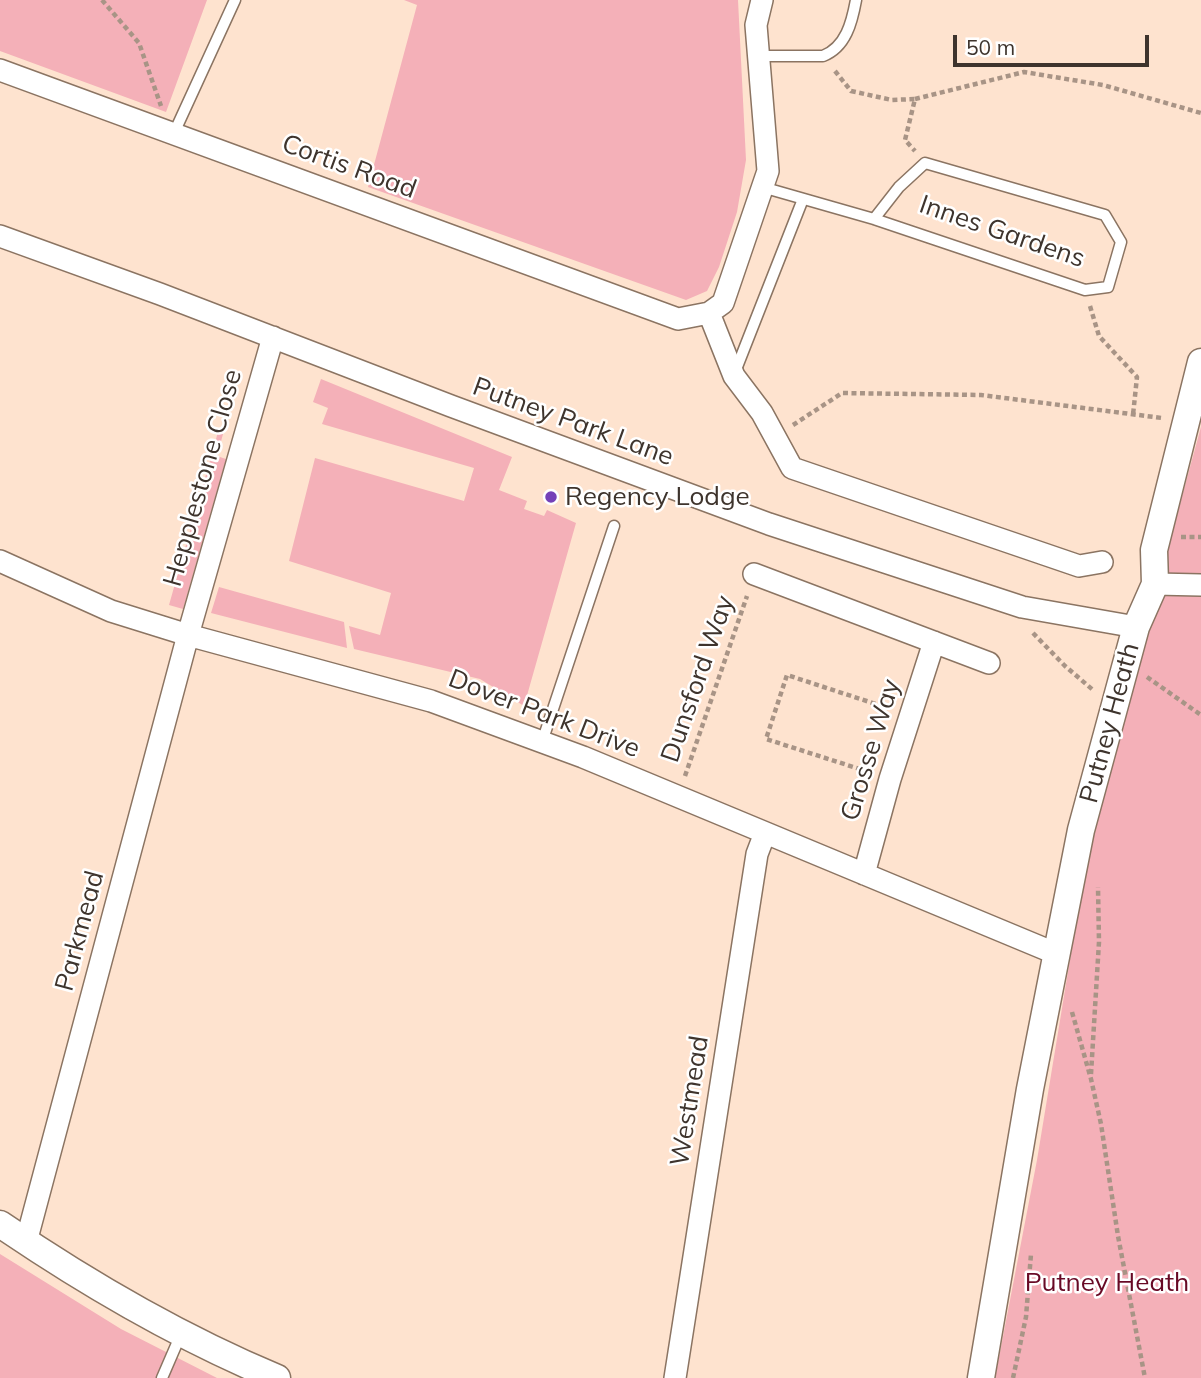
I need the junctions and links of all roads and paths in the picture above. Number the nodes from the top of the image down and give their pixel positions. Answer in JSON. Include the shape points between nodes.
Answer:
{"nodes":[{"id":1,"x":103,"y":0,"type":"edge"},
{"id":2,"x":235,"y":0,"type":"edge"},
{"id":3,"x":762,"y":0,"type":"edge"},
{"id":4,"x":856,"y":0,"type":"edge"},
{"id":5,"x":758,"y":56,"type":"junction"},
{"id":6,"x":823,"y":56,"type":"junction"},
{"id":7,"x":0,"y":70,"type":"edge"},
{"id":8,"x":915,"y":99,"type":"junction"},
{"id":9,"x":1201,"y":113,"type":"edge"},
{"id":10,"x":168,"y":130,"type":"junction"},
{"id":11,"x":925,"y":163,"type":"junction"},
{"id":12,"x":762,"y":187,"type":"junction"},
{"id":13,"x":803,"y":199,"type":"junction"},
{"id":14,"x":874,"y":219,"type":"junction"},
{"id":15,"x":0,"y":236,"type":"edge"},
{"id":16,"x":1085,"y":290,"type":"junction"},
{"id":17,"x":709,"y":313,"type":"junction"},
{"id":18,"x":273,"y":337,"type":"junction"},
{"id":19,"x":1201,"y":362,"type":"edge"},
{"id":20,"x":734,"y":376,"type":"junction"},
{"id":21,"x":1133,"y":415,"type":"junction"},
{"id":22,"x":1185,"y":421,"type":"junction"},
{"id":23,"x":775,"y":436,"type":"junction"},
{"id":24,"x":614,"y":526,"type":"dead end"},
{"id":25,"x":0,"y":561,"type":"edge"},
{"id":26,"x":1102,"y":562,"type":"dead end"},
{"id":27,"x":754,"y":574,"type":"joint"},
{"id":28,"x":1155,"y":584,"type":"junction"},
{"id":29,"x":1201,"y":585,"type":"edge"},
{"id":30,"x":1022,"y":607,"type":"junction"},
{"id":31,"x":1136,"y":627,"type":"junction"},
{"id":32,"x":188,"y":635,"type":"junction"},
{"id":33,"x":934,"y":642,"type":"junction"},
{"id":34,"x":1126,"y":662,"type":"junction"},
{"id":35,"x":989,"y":663,"type":"dead end"},
{"id":36,"x":1111,"y":712,"type":"junction"},
{"id":37,"x":910,"y":715,"type":"junction"},
{"id":38,"x":1201,"y":715,"type":"edge"},
{"id":39,"x":542,"y":742,"type":"junction"},
{"id":40,"x":890,"y":779,"type":"junction"},
{"id":41,"x":678,"y":797,"type":"junction"},
{"id":42,"x":765,"y":833,"type":"junction"},
{"id":43,"x":864,"y":874,"type":"junction"},
{"id":44,"x":1098,"y":884,"type":"dead end"},
{"id":45,"x":1057,"y":954,"type":"junction"},
{"id":46,"x":1069,"y":1003,"type":"dead end"},
{"id":47,"x":1091,"y":1079,"type":"junction"},
{"id":48,"x":0,"y":1224,"type":"edge"},
{"id":49,"x":26,"y":1241,"type":"junction"},
{"id":50,"x":181,"y":1334,"type":"junction"},
{"id":51,"x":245,"y":1372,"type":"edge"},
{"id":52,"x":162,"y":1378,"type":"edge"},
{"id":53,"x":277,"y":1378,"type":"edge"},
{"id":54,"x":675,"y":1378,"type":"edge"},
{"id":55,"x":981,"y":1378,"type":"edge"},
{"id":56,"x":1144,"y":1378,"type":"edge"}],
"edges":[{"from":1,"to":10,"type":"path","via":[[139,43]]},
{"from":2,"to":10,"type":"lane"},
{"from":3,"to":5,"type":"street","via":[[756,25]]},
{"from":4,"to":6,"type":"lane","via":[[841,44]]},
{"from":5,"to":6,"type":"lane"},
{"from":5,"to":12,"type":"street","via":[[768,171]]},
{"from":6,"to":8,"type":"path","via":[[851,91],[892,100]]},
{"from":7,"to":10,"type":"street","name":"Cortis Road"},
{"from":8,"to":9,"type":"path","via":[[1024,72],[1103,85]]},
{"from":8,"to":11,"type":"path","via":[[905,140]]},
{"from":10,"to":17,"type":"street","name":"Cortis Road","via":[[678,319]]},
{"from":11,"to":14,"type":"lane","name":"Innes Gardens"},
{"from":11,"to":16,"type":"lane","name":"Innes Gardens","via":[[1105,215],[1121,242],[1108,287]]},
{"from":12,"to":13,"type":"lane","name":"Innes Gardens"},
{"from":12,"to":17,"type":"street","via":[[723,303]]},
{"from":13,"to":14,"type":"lane","name":"Innes Gardens"},
{"from":13,"to":20,"type":"lane"},
{"from":14,"to":16,"type":"lane","name":"Innes Gardens"},
{"from":15,"to":18,"type":"street","name":"Putney Park Lane"},
{"from":16,"to":21,"type":"path","via":[[1098,336],[1137,377]]},
{"from":17,"to":20,"type":"street"},
{"from":18,"to":30,"type":"street","name":"Putney Park Lane","via":[[769,524]]},
{"from":18,"to":32,"type":"street","name":"Hepplestone Close"},
{"from":19,"to":22,"type":"street","name":"Putney Heath"},
{"from":20,"to":23,"type":"street"},
{"from":21,"to":22,"type":"path"},
{"from":21,"to":23,"type":"path","via":[[981,395],[842,393]]},
{"from":22,"to":28,"type":"street","name":"Putney Heath","via":[[1154,550]]},
{"from":23,"to":26,"type":"street","via":[[792,468],[1079,566]]},
{"from":24,"to":39,"type":"lane"},
{"from":25,"to":32,"type":"street","name":"Dover Park Drive","via":[[111,611]]},
{"from":27,"to":33,"type":"street"},
{"from":27,"to":41,"type":"path","name":"Dunsford Way"},
{"from":28,"to":29,"type":"street"},
{"from":28,"to":31,"type":"street","name":"Putney Heath"},
{"from":30,"to":31,"type":"street","name":"Putney Park Lane"},
{"from":30,"to":36,"type":"path","via":[[1029,629]]},
{"from":31,"to":34,"type":"street","name":"Putney Heath"},
{"from":32,"to":39,"type":"street","name":"Dover Park Drive","via":[[431,701]]},
{"from":32,"to":49,"type":"street","name":"Parkmead"},
{"from":33,"to":35,"type":"street"},
{"from":33,"to":37,"type":"street","name":"Grosse Way"},
{"from":34,"to":36,"type":"street","name":"Putney Heath"},
{"from":34,"to":38,"type":"path"},
{"from":36,"to":45,"type":"street","name":"Putney Heath","via":[[1081,830]]},
{"from":37,"to":40,"type":"street","name":"Grosse Way"},
{"from":37,"to":40,"type":"path","via":[[787,675],[766,739]]},
{"from":39,"to":41,"type":"street","name":"Dover Park Drive"},
{"from":40,"to":43,"type":"street","name":"Grosse Way"},
{"from":41,"to":42,"type":"street","name":"Dover Park Drive"},
{"from":42,"to":43,"type":"street","name":"Dover Park Drive"},
{"from":42,"to":54,"type":"street","name":"Westmead","via":[[757,854]]},
{"from":43,"to":45,"type":"street","name":"Dover Park Drive"},
{"from":44,"to":47,"type":"path"},
{"from":45,"to":55,"type":"street","name":"Putney Heath"},
{"from":46,"to":47,"type":"path"},
{"from":47,"to":56,"type":"path"},
{"from":48,"to":49,"type":"street"},
{"from":49,"to":50,"type":"street"},
{"from":50,"to":51,"type":"street"},
{"from":50,"to":52,"type":"lane"},
{"from":51,"to":53,"type":"street"}]}
